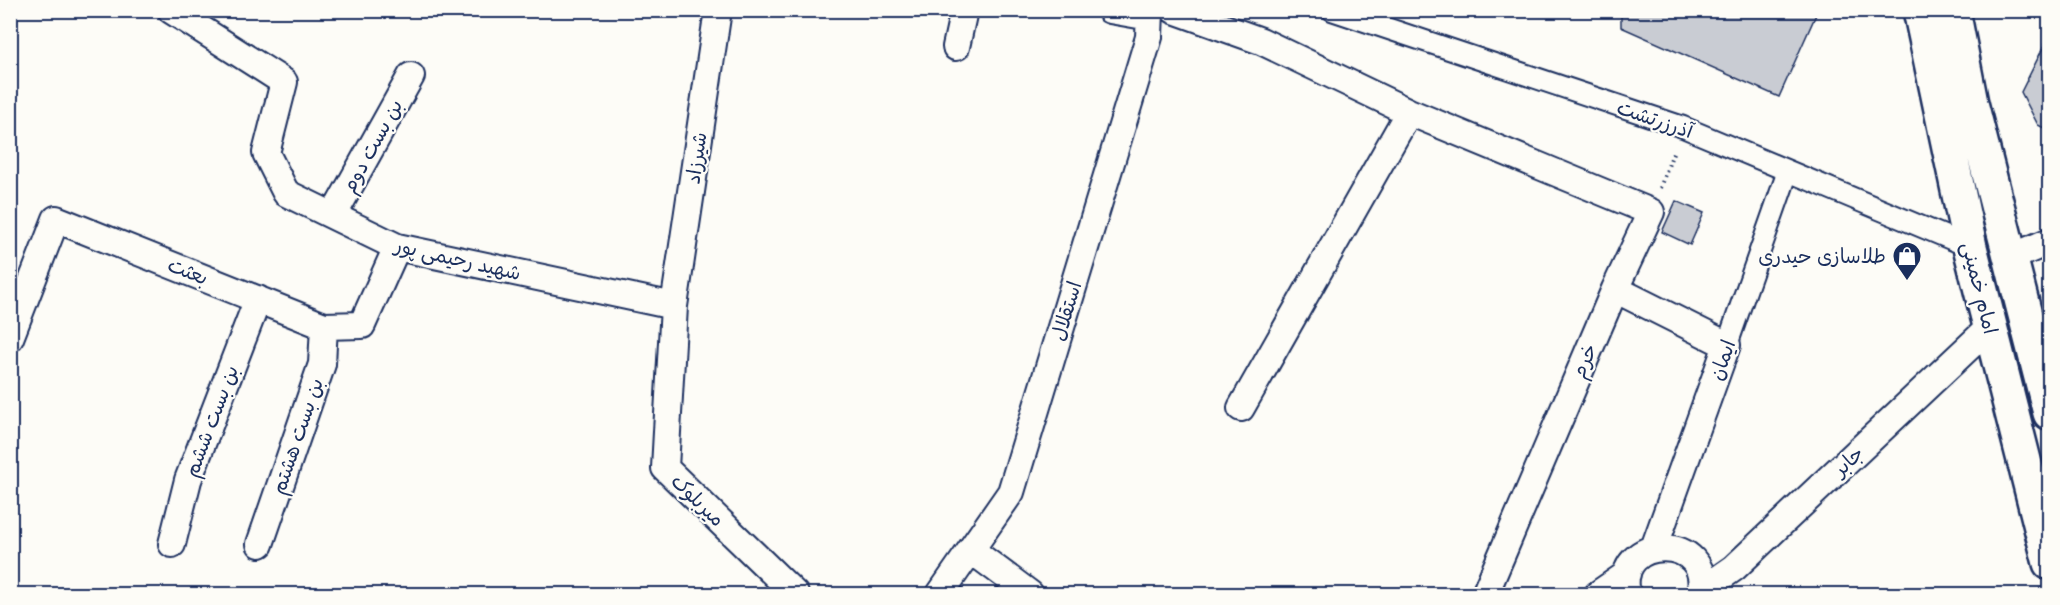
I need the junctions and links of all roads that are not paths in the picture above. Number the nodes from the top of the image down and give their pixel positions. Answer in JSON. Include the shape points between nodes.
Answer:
{"nodes":[{"id":1,"x":718,"y":10,"type":"edge"},
{"id":2,"x":964,"y":10,"type":"edge"},
{"id":3,"x":1110,"y":10,"type":"edge"},
{"id":4,"x":1174,"y":10,"type":"edge"},
{"id":5,"x":1332,"y":10,"type":"edge"},
{"id":6,"x":1920,"y":10,"type":"edge"},
{"id":7,"x":1953,"y":10,"type":"edge"},
{"id":8,"x":180,"y":12,"type":"edge"},
{"id":9,"x":1150,"y":14,"type":"edge"},
{"id":10,"x":956,"y":47,"type":"dead end"},
{"id":11,"x":411,"y":76,"type":"dead end"},
{"id":12,"x":1409,"y":112,"type":"junction"},
{"id":13,"x":1788,"y":171,"type":"junction"},
{"id":14,"x":333,"y":216,"type":"junction"},
{"id":15,"x":2049,"y":241,"type":"edge"},
{"id":16,"x":397,"y":247,"type":"junction"},
{"id":17,"x":1970,"y":248,"type":"junction"},
{"id":18,"x":2010,"y":258,"type":"junction"},
{"id":19,"x":1615,"y":289,"type":"junction"},
{"id":20,"x":258,"y":299,"type":"junction"},
{"id":21,"x":674,"y":306,"type":"junction"},
{"id":22,"x":324,"y":326,"type":"junction"},
{"id":23,"x":1990,"y":327,"type":"junction"},
{"id":24,"x":10,"y":338,"type":"edge"},
{"id":25,"x":1727,"y":345,"type":"junction"},
{"id":26,"x":1241,"y":408,"type":"dead end"},
{"id":27,"x":2049,"y":413,"type":"edge"},
{"id":28,"x":172,"y":544,"type":"dead end"},
{"id":29,"x":260,"y":544,"type":"dead end"},
{"id":30,"x":1654,"y":548,"type":"junction"},
{"id":31,"x":971,"y":550,"type":"junction"},
{"id":32,"x":2049,"y":563,"type":"edge"},
{"id":33,"x":1627,"y":584,"type":"edge"},
{"id":34,"x":1701,"y":593,"type":"edge"},
{"id":35,"x":795,"y":594,"type":"edge"},
{"id":36,"x":940,"y":594,"type":"edge"},
{"id":37,"x":1030,"y":594,"type":"edge"},
{"id":38,"x":1485,"y":594,"type":"edge"},
{"id":39,"x":1598,"y":594,"type":"edge"}],
"edges":[{"from":1,"to":21,"type":"street","name":"شیرزاد"},
{"from":2,"to":10,"type":"street"},
{"from":3,"to":9,"type":"street"},
{"from":4,"to":12,"type":"street","via":[[1261,41]]},
{"from":5,"to":13,"type":"street","name":"آذرزرتشت","via":[[1683,127]]},
{"from":6,"to":17,"type":"main road","name":"امام خمینی"},
{"from":7,"to":18,"type":"main road","name":"امام خمینی","via":[[1971,104]]},
{"from":8,"to":14,"type":"street","name":"شهید رحیمی پور","via":[[284,82],[266,153],[286,193]]},
{"from":9,"to":31,"type":"street","name":"استقلال","via":[[1149,37],[1011,492]]},
{"from":11,"to":14,"type":"street","name":"بن بست دوم"},
{"from":12,"to":19,"type":"street","name":"خرم","via":[[1651,212]]},
{"from":12,"to":26,"type":"street"},
{"from":13,"to":17,"type":"street","name":"آذرزرتشت"},
{"from":13,"to":25,"type":"street","name":"ایمان"},
{"from":14,"to":16,"type":"street","name":"شهید رحیمی پور"},
{"from":15,"to":18,"type":"street"},
{"from":16,"to":21,"type":"street","name":"شهید رحیمی پور"},
{"from":16,"to":22,"type":"street","name":"بعثت","via":[[362,325]]},
{"from":17,"to":23,"type":"main road","name":"امام خمینی"},
{"from":18,"to":27,"type":"main road","name":"امام خمینی"},
{"from":19,"to":25,"type":"street"},
{"from":19,"to":38,"type":"street","name":"خرم"},
{"from":20,"to":22,"type":"street","name":"بعثت"},
{"from":20,"to":24,"type":"street","name":"بعثت","via":[[56,219]]},
{"from":20,"to":28,"type":"street","name":"بن بست ششم","via":[[188,480]]},
{"from":21,"to":35,"type":"street","name":"میربلوک","via":[[665,468]]},
{"from":22,"to":29,"type":"street","name":"بن بست هشتم","via":[[321,364]]},
{"from":23,"to":32,"type":"main road","name":"امام خمینی"},
{"from":23,"to":34,"type":"street","name":"جابر","via":[[1734,568]]},
{"from":25,"to":30,"type":"street","name":"ایمان"},
{"from":30,"to":33,"type":"street","via":[[1633,562]]},
{"from":30,"to":34,"type":"street","via":[[1680,550],[1690,557],[1697,567]]},
{"from":31,"to":36,"type":"street","name":"استقلال"},
{"from":31,"to":37,"type":"street"},
{"from":33,"to":39,"type":"street"}]}
